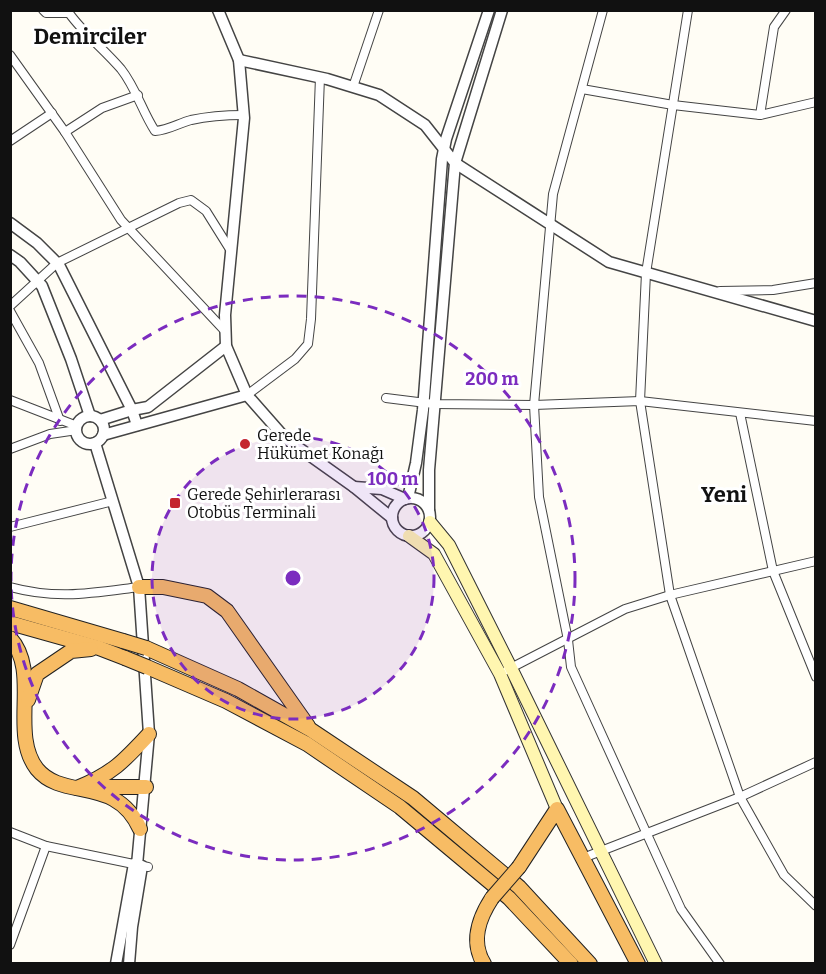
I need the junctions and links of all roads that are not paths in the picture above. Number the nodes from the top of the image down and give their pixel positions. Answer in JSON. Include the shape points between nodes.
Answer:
{"nodes":[{"id":1,"x":43,"y":10,"type":"edge"},
{"id":2,"x":218,"y":10,"type":"edge"},
{"id":3,"x":378,"y":10,"type":"edge"},
{"id":4,"x":489,"y":10,"type":"edge"},
{"id":5,"x":502,"y":10,"type":"edge"},
{"id":6,"x":603,"y":10,"type":"edge"},
{"id":7,"x":688,"y":10,"type":"edge"},
{"id":8,"x":786,"y":10,"type":"edge"},
{"id":9,"x":10,"y":55,"type":"edge"},
{"id":10,"x":239,"y":60,"type":"junction"},
{"id":11,"x":320,"y":77,"type":"junction"},
{"id":12,"x":353,"y":87,"type":"junction"},
{"id":13,"x":582,"y":89,"type":"junction"},
{"id":14,"x":138,"y":94,"type":"junction"},
{"id":15,"x":816,"y":102,"type":"edge"},
{"id":16,"x":673,"y":105,"type":"junction"},
{"id":17,"x":52,"y":113,"type":"junction"},
{"id":18,"x":244,"y":115,"type":"junction"},
{"id":19,"x":760,"y":115,"type":"junction"},
{"id":20,"x":65,"y":132,"type":"junction"},
{"id":21,"x":10,"y":141,"type":"edge"},
{"id":22,"x":444,"y":147,"type":"junction"},
{"id":23,"x":455,"y":163,"type":"junction"},
{"id":24,"x":10,"y":224,"type":"edge"},
{"id":25,"x":549,"y":225,"type":"junction"},
{"id":26,"x":128,"y":228,"type":"junction"},
{"id":27,"x":231,"y":251,"type":"junction"},
{"id":28,"x":10,"y":255,"type":"edge"},
{"id":29,"x":57,"y":263,"type":"junction"},
{"id":30,"x":646,"y":273,"type":"junction"},
{"id":31,"x":37,"y":280,"type":"junction"},
{"id":32,"x":816,"y":284,"type":"edge"},
{"id":33,"x":710,"y":291,"type":"junction"},
{"id":34,"x":10,"y":306,"type":"edge"},
{"id":35,"x":10,"y":311,"type":"edge"},
{"id":36,"x":816,"y":321,"type":"edge"},
{"id":37,"x":14,"y":324,"type":"edge"},
{"id":38,"x":225,"y":331,"type":"junction"},
{"id":39,"x":226,"y":346,"type":"junction"},
{"id":40,"x":247,"y":395,"type":"junction"},
{"id":41,"x":386,"y":398,"type":"dead end"},
{"id":42,"x":10,"y":400,"type":"edge"},
{"id":43,"x":640,"y":401,"type":"junction"},
{"id":44,"x":429,"y":404,"type":"junction"},
{"id":45,"x":534,"y":405,"type":"junction"},
{"id":46,"x":132,"y":410,"type":"junction"},
{"id":47,"x":740,"y":413,"type":"junction"},
{"id":48,"x":95,"y":418,"type":"junction"},
{"id":49,"x":60,"y":421,"type":"junction"},
{"id":50,"x":816,"y":421,"type":"edge"},
{"id":51,"x":137,"y":425,"type":"junction"},
{"id":52,"x":77,"y":428,"type":"junction"},
{"id":53,"x":99,"y":439,"type":"junction"},
{"id":54,"x":10,"y":449,"type":"edge"},
{"id":55,"x":354,"y":487,"type":"junction"},
{"id":56,"x":406,"y":499,"type":"junction"},
{"id":57,"x":113,"y":501,"type":"junction"},
{"id":58,"x":429,"y":516,"type":"junction"},
{"id":59,"x":392,"y":518,"type":"junction"},
{"id":60,"x":10,"y":527,"type":"edge"},
{"id":61,"x":409,"y":536,"type":"junction"},
{"id":62,"x":816,"y":561,"type":"edge"},
{"id":63,"x":773,"y":571,"type":"junction"},
{"id":64,"x":10,"y":587,"type":"edge"},
{"id":65,"x":140,"y":587,"type":"junction"},
{"id":66,"x":670,"y":595,"type":"junction"},
{"id":67,"x":10,"y":608,"type":"edge"},
{"id":68,"x":10,"y":623,"type":"edge"},
{"id":69,"x":10,"y":638,"type":"edge"},
{"id":70,"x":568,"y":640,"type":"junction"},
{"id":71,"x":99,"y":648,"type":"junction"},
{"id":72,"x":511,"y":668,"type":"junction"},
{"id":73,"x":500,"y":674,"type":"junction"},
{"id":74,"x":816,"y":677,"type":"edge"},
{"id":75,"x":25,"y":717,"type":"junction"},
{"id":76,"x":311,"y":730,"type":"junction"},
{"id":77,"x":149,"y":734,"type":"junction"},
{"id":78,"x":816,"y":762,"type":"edge"},
{"id":79,"x":146,"y":787,"type":"junction"},
{"id":80,"x":77,"y":788,"type":"junction"},
{"id":81,"x":740,"y":797,"type":"junction"},
{"id":82,"x":557,"y":809,"type":"junction"},
{"id":83,"x":140,"y":829,"type":"junction"},
{"id":84,"x":10,"y":832,"type":"edge"},
{"id":85,"x":647,"y":832,"type":"junction"},
{"id":86,"x":46,"y":846,"type":"junction"},
{"id":87,"x":601,"y":852,"type":"junction"},
{"id":88,"x":584,"y":858,"type":"junction"},
{"id":89,"x":140,"y":866,"type":"junction"},
{"id":90,"x":816,"y":906,"type":"edge"},
{"id":91,"x":10,"y":945,"type":"edge"},
{"id":92,"x":116,"y":963,"type":"edge"},
{"id":93,"x":129,"y":963,"type":"edge"},
{"id":94,"x":484,"y":963,"type":"edge"},
{"id":95,"x":571,"y":963,"type":"edge"},
{"id":96,"x":590,"y":963,"type":"edge"},
{"id":97,"x":638,"y":963,"type":"edge"},
{"id":98,"x":656,"y":963,"type":"edge"},
{"id":99,"x":720,"y":963,"type":"edge"}],
"edges":[{"from":1,"to":14,"type":"street","via":[[69,13],[121,69]]},
{"from":2,"to":10,"type":"street"},
{"from":3,"to":12,"type":"street"},
{"from":4,"to":22,"type":"street"},
{"from":5,"to":23,"type":"street"},
{"from":6,"to":13,"type":"street"},
{"from":7,"to":16,"type":"street"},
{"from":8,"to":19,"type":"street","via":[[774,27]]},
{"from":9,"to":17,"type":"street"},
{"from":10,"to":11,"type":"street"},
{"from":10,"to":18,"type":"street"},
{"from":11,"to":12,"type":"street"},
{"from":11,"to":40,"type":"street","via":[[308,344],[295,359]]},
{"from":12,"to":22,"type":"street","via":[[379,95],[407,113],[425,125]]},
{"from":13,"to":16,"type":"street"},
{"from":13,"to":25,"type":"street","via":[[553,195]]},
{"from":14,"to":18,"type":"street","via":[[155,131],[189,120]]},
{"from":14,"to":20,"type":"street","via":[[102,108]]},
{"from":15,"to":19,"type":"street"},
{"from":16,"to":19,"type":"street"},
{"from":16,"to":30,"type":"street"},
{"from":17,"to":20,"type":"street"},
{"from":17,"to":21,"type":"street"},
{"from":18,"to":27,"type":"street"},
{"from":20,"to":26,"type":"street"},
{"from":22,"to":23,"type":"street"},
{"from":22,"to":44,"type":"street"},
{"from":23,"to":25,"type":"street"},
{"from":23,"to":44,"type":"street"},
{"from":24,"to":29,"type":"street"},
{"from":25,"to":30,"type":"street","via":[[609,262]]},
{"from":25,"to":45,"type":"street"},
{"from":26,"to":27,"type":"street","via":[[191,200],[206,211]]},
{"from":26,"to":29,"type":"street"},
{"from":26,"to":38,"type":"street"},
{"from":27,"to":38,"type":"street"},
{"from":28,"to":31,"type":"street"},
{"from":29,"to":31,"type":"street"},
{"from":29,"to":46,"type":"street"},
{"from":30,"to":33,"type":"street"},
{"from":30,"to":43,"type":"street"},
{"from":31,"to":34,"type":"street"},
{"from":31,"to":48,"type":"street"},
{"from":32,"to":33,"type":"street","via":[[773,290]]},
{"from":33,"to":36,"type":"street"},
{"from":35,"to":37,"type":"street"},
{"from":37,"to":49,"type":"street","via":[[39,363]]},
{"from":38,"to":39,"type":"street"},
{"from":39,"to":40,"type":"street"},
{"from":39,"to":46,"type":"street","via":[[148,408]]},
{"from":40,"to":51,"type":"street"},
{"from":40,"to":55,"type":"street","via":[[285,438]]},
{"from":41,"to":44,"type":"street"},
{"from":42,"to":49,"type":"street"},
{"from":43,"to":45,"type":"street"},
{"from":43,"to":47,"type":"street"},
{"from":43,"to":66,"type":"street"},
{"from":44,"to":45,"type":"street"},
{"from":44,"to":56,"type":"street"},
{"from":44,"to":58,"type":"street"},
{"from":45,"to":70,"type":"street","via":[[539,497]]},
{"from":46,"to":48,"type":"street"},
{"from":46,"to":51,"type":"street"},
{"from":47,"to":50,"type":"street"},
{"from":47,"to":63,"type":"street"},
{"from":48,"to":52,"type":"street","via":[[82,419]]},
{"from":48,"to":53,"type":"street","via":[[104,427]]},
{"from":49,"to":52,"type":"street"},
{"from":51,"to":53,"type":"street"},
{"from":52,"to":53,"type":"street","via":[[82,441]]},
{"from":52,"to":54,"type":"street"},
{"from":53,"to":57,"type":"street"},
{"from":55,"to":56,"type":"street","via":[[382,489]]},
{"from":55,"to":59,"type":"street"},
{"from":56,"to":58,"type":"street","via":[[421,501]]},
{"from":56,"to":59,"type":"street","via":[[395,507]]},
{"from":57,"to":60,"type":"street"},
{"from":57,"to":65,"type":"street"},
{"from":58,"to":61,"type":"street","via":[[424,531]]},
{"from":58,"to":72,"type":"main road"},
{"from":59,"to":61,"type":"street","via":[[395,529]]},
{"from":61,"to":73,"type":"main road","via":[[434,554]]},
{"from":62,"to":63,"type":"street"},
{"from":63,"to":66,"type":"street"},
{"from":63,"to":74,"type":"street"},
{"from":64,"to":65,"type":"street","via":[[34,594],[66,596]]},
{"from":65,"to":76,"type":"highway","via":[[163,587],[207,596],[227,611]]},
{"from":65,"to":77,"type":"street"},
{"from":66,"to":70,"type":"street","via":[[625,609]]},
{"from":66,"to":81,"type":"street"},
{"from":67,"to":76,"type":"highway","bridge":true,"via":[[146,648],[238,689]]},
{"from":68,"to":71,"type":"highway"},
{"from":69,"to":75,"type":"highway","via":[[18,646],[22,665]]},
{"from":70,"to":72,"type":"street"},
{"from":70,"to":85,"type":"street","via":[[571,667]]},
{"from":71,"to":75,"type":"highway","via":[[71,651],[37,674]]},
{"from":71,"to":95,"type":"highway","bridge":true,"via":[[226,701],[307,744],[400,807],[509,898]]},
{"from":72,"to":73,"type":"street"},
{"from":72,"to":87,"type":"main road"},
{"from":73,"to":82,"type":"main road"},
{"from":75,"to":80,"type":"highway","via":[[25,737],[38,771],[52,781]]},
{"from":76,"to":96,"type":"highway","via":[[413,798],[519,887]]},
{"from":77,"to":79,"type":"street"},
{"from":77,"to":80,"type":"highway","via":[[123,763]]},
{"from":78,"to":81,"type":"street"},
{"from":79,"to":80,"type":"highway"},
{"from":79,"to":83,"type":"street"},
{"from":80,"to":83,"type":"highway","via":[[105,795],[126,807]]},
{"from":81,"to":85,"type":"street"},
{"from":81,"to":90,"type":"street","via":[[784,875]]},
{"from":82,"to":88,"type":"highway"},
{"from":82,"to":94,"type":"highway","bridge":true,"via":[[481,915],[476,944]]},
{"from":83,"to":89,"type":"street"},
{"from":84,"to":86,"type":"street"},
{"from":85,"to":87,"type":"street"},
{"from":85,"to":99,"type":"street","via":[[681,909]]},
{"from":86,"to":89,"type":"street"},
{"from":86,"to":91,"type":"street"},
{"from":87,"to":88,"type":"street"},
{"from":87,"to":98,"type":"main road"},
{"from":88,"to":97,"type":"highway"},
{"from":89,"to":92,"type":"street"},
{"from":89,"to":93,"type":"street"}]}
